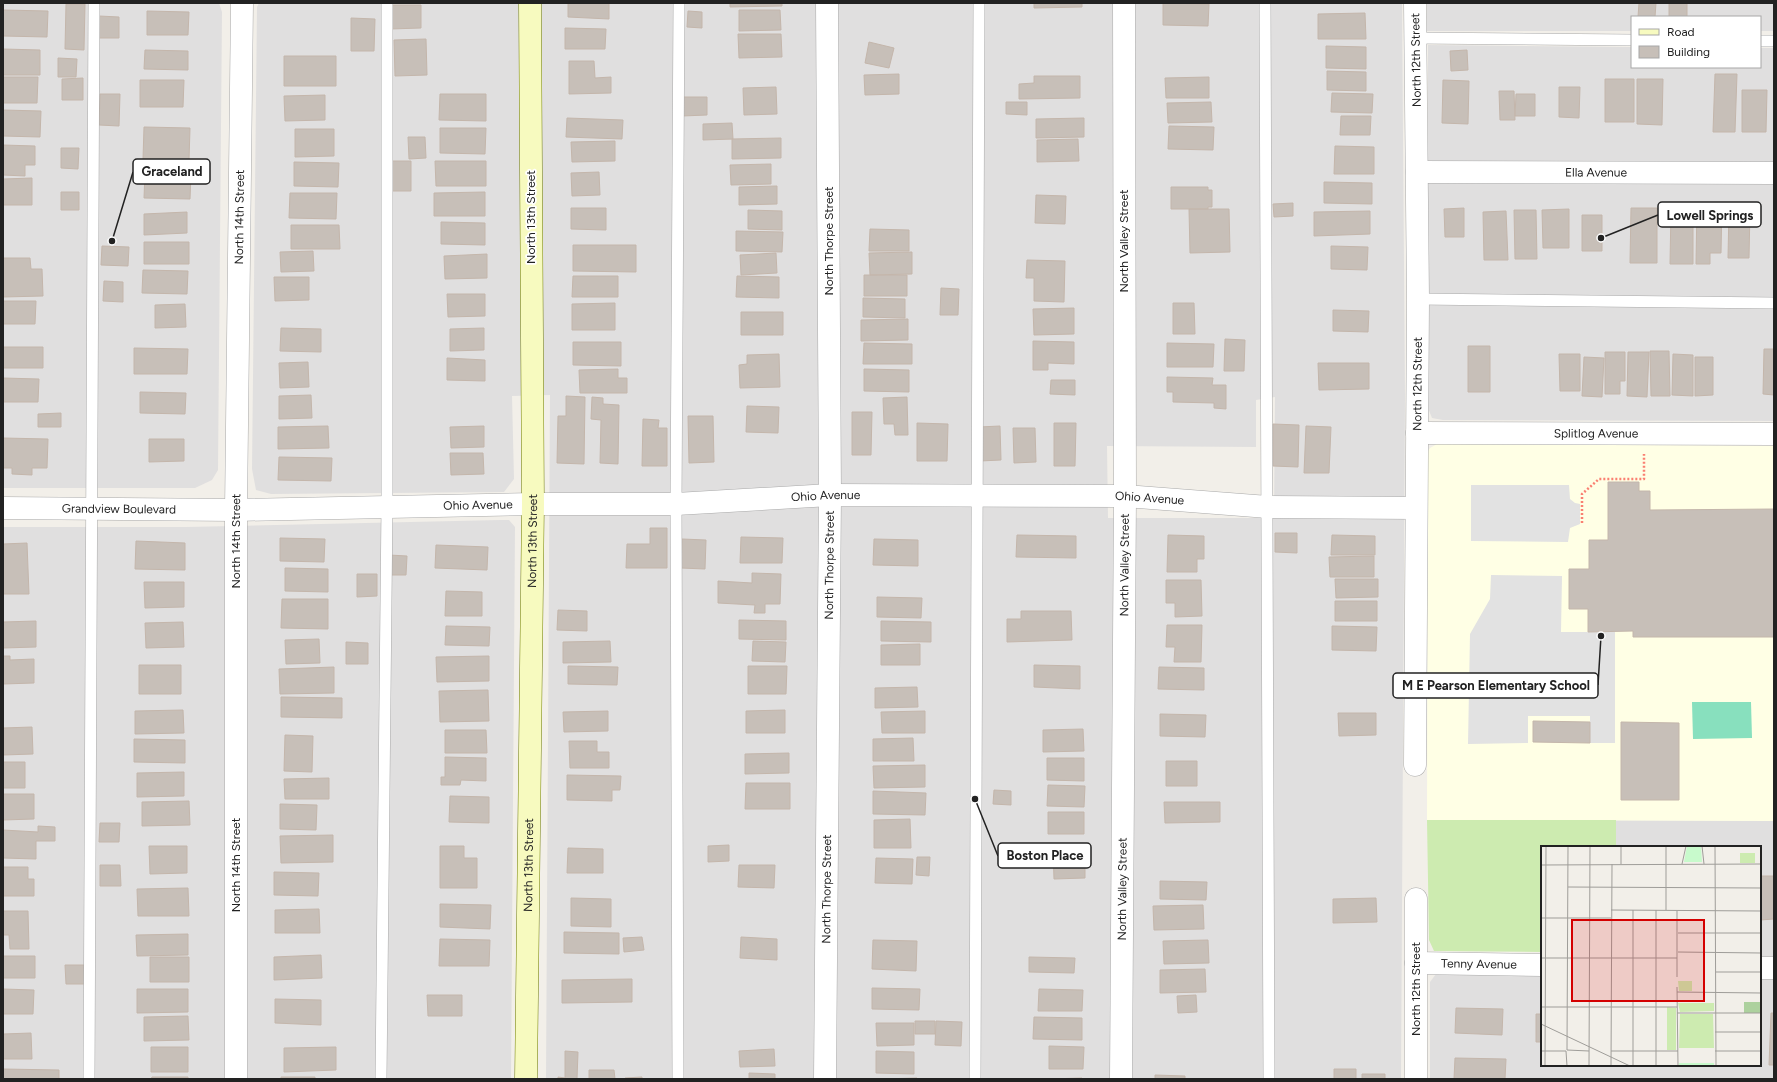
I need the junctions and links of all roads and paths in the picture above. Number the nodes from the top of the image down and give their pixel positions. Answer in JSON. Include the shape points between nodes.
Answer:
{"nodes":[{"id":1,"x":94,"y":3,"type":"edge"},
{"id":2,"x":242,"y":3,"type":"edge"},
{"id":3,"x":387,"y":3,"type":"edge"},
{"id":4,"x":530,"y":3,"type":"edge"},
{"id":5,"x":679,"y":3,"type":"edge"},
{"id":6,"x":827,"y":3,"type":"edge"},
{"id":7,"x":980,"y":3,"type":"edge"},
{"id":8,"x":1124,"y":3,"type":"edge"},
{"id":9,"x":1265,"y":3,"type":"edge"},
{"id":10,"x":1415,"y":3,"type":"edge"},
{"id":11,"x":1415,"y":38,"type":"junction"},
{"id":12,"x":1631,"y":40,"type":"edge"},
{"id":13,"x":1761,"y":41,"type":"edge"},
{"id":14,"x":1774,"y":41,"type":"edge"},
{"id":15,"x":1417,"y":172,"type":"junction"},
{"id":16,"x":1774,"y":173,"type":"edge"},
{"id":17,"x":1418,"y":299,"type":"junction"},
{"id":18,"x":1774,"y":303,"type":"edge"},
{"id":19,"x":1417,"y":433,"type":"junction"},
{"id":20,"x":1774,"y":434,"type":"edge"},
{"id":21,"x":1644,"y":448,"type":"dead end"},
{"id":22,"x":830,"y":495,"type":"junction"},
{"id":23,"x":976,"y":495,"type":"junction"},
{"id":24,"x":1124,"y":496,"type":"junction"},
{"id":25,"x":533,"y":504,"type":"junction"},
{"id":26,"x":676,"y":504,"type":"junction"},
{"id":27,"x":387,"y":506,"type":"junction"},
{"id":28,"x":1268,"y":507,"type":"junction"},
{"id":29,"x":3,"y":508,"type":"edge"},
{"id":30,"x":1416,"y":508,"type":"junction"},
{"id":31,"x":92,"y":509,"type":"junction"},
{"id":32,"x":236,"y":510,"type":"junction"},
{"id":33,"x":1582,"y":523,"type":"dead end"},
{"id":34,"x":1415,"y":765,"type":"dead end"},
{"id":35,"x":1416,"y":898,"type":"dead end"},
{"id":36,"x":1416,"y":963,"type":"junction"},
{"id":37,"x":1541,"y":965,"type":"edge"},
{"id":38,"x":1761,"y":968,"type":"edge"},
{"id":39,"x":1774,"y":968,"type":"edge"},
{"id":40,"x":89,"y":1079,"type":"edge"},
{"id":41,"x":236,"y":1079,"type":"edge"},
{"id":42,"x":381,"y":1079,"type":"edge"},
{"id":43,"x":526,"y":1079,"type":"edge"},
{"id":44,"x":678,"y":1079,"type":"edge"},
{"id":45,"x":825,"y":1079,"type":"edge"},
{"id":46,"x":975,"y":1079,"type":"edge"},
{"id":47,"x":1121,"y":1079,"type":"edge"},
{"id":48,"x":1268,"y":1079,"type":"edge"},
{"id":49,"x":1416,"y":1079,"type":"edge"}],
"edges":[{"from":1,"to":31,"type":"lane"},
{"from":2,"to":32,"type":"street","name":"North 14th Street"},
{"from":3,"to":27,"type":"lane"},
{"from":4,"to":25,"type":"street","name":"North 13th Street"},
{"from":5,"to":26,"type":"lane"},
{"from":6,"to":22,"type":"street","name":"North Thorpe Street"},
{"from":7,"to":23,"type":"lane"},
{"from":8,"to":24,"type":"street","name":"North Valley Street"},
{"from":9,"to":28,"type":"lane"},
{"from":10,"to":11,"type":"street","name":"North 12th Street"},
{"from":11,"to":12,"type":"lane"},
{"from":11,"to":15,"type":"street","name":"North 12th Street"},
{"from":13,"to":14,"type":"lane"},
{"from":15,"to":16,"type":"street","name":"Ella Avenue"},
{"from":15,"to":17,"type":"street","name":"North 12th Street"},
{"from":17,"to":18,"type":"lane"},
{"from":17,"to":19,"type":"street","name":"North 12th Street"},
{"from":19,"to":20,"type":"street","name":"Splitlog Avenue"},
{"from":19,"to":30,"type":"street","name":"North 12th Street"},
{"from":21,"to":33,"type":"path","via":[[1644,480],[1599,479],[1582,494]]},
{"from":22,"to":23,"type":"street","name":"Ohio Avenue"},
{"from":22,"to":26,"type":"street","name":"Ohio Avenue"},
{"from":22,"to":45,"type":"street","name":"North Thorpe Street"},
{"from":23,"to":24,"type":"street","name":"Ohio Avenue"},
{"from":23,"to":46,"type":"lane"},
{"from":24,"to":28,"type":"street","name":"Ohio Avenue"},
{"from":24,"to":47,"type":"street","name":"North Valley Street"},
{"from":25,"to":26,"type":"street","name":"Ohio Avenue"},
{"from":25,"to":27,"type":"street","name":"Ohio Avenue"},
{"from":25,"to":43,"type":"street","name":"North 13th Street"},
{"from":26,"to":44,"type":"lane"},
{"from":27,"to":32,"type":"street","name":"Ohio Avenue"},
{"from":27,"to":42,"type":"lane"},
{"from":28,"to":30,"type":"street","name":"Ohio Avenue"},
{"from":28,"to":48,"type":"lane"},
{"from":29,"to":31,"type":"street","name":"Grandview Boulevard"},
{"from":30,"to":34,"type":"street","name":"North 12th Street"},
{"from":31,"to":32,"type":"street","name":"Grandview Boulevard"},
{"from":31,"to":40,"type":"lane"},
{"from":32,"to":41,"type":"street","name":"North 14th Street"},
{"from":35,"to":36,"type":"street","name":"North 12th Street"},
{"from":36,"to":37,"type":"street","name":"Tenny Avenue"},
{"from":36,"to":49,"type":"street","name":"North 12th Street"},
{"from":38,"to":39,"type":"street"}]}
